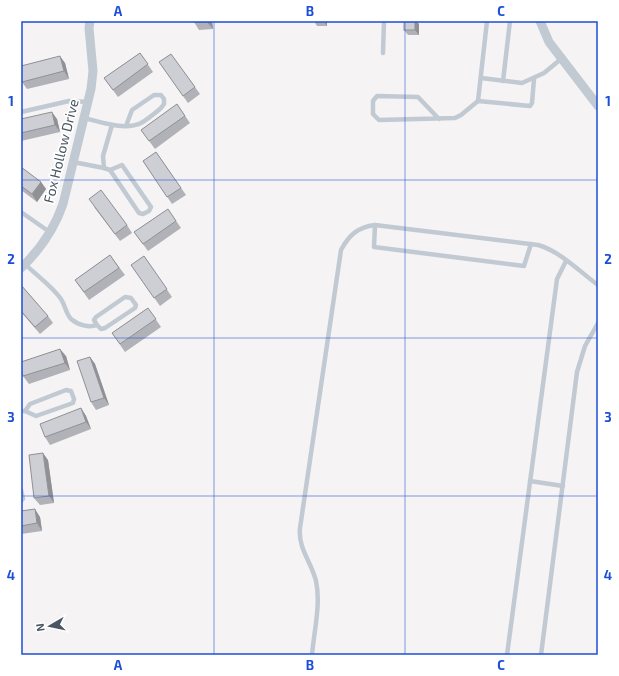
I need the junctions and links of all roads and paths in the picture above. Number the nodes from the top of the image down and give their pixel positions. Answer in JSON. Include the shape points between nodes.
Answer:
{"nodes":[{"id":1,"x":384,"y":21,"type":"edge"},
{"id":2,"x":487,"y":21,"type":"edge"},
{"id":3,"x":510,"y":21,"type":"edge"},
{"id":4,"x":540,"y":21,"type":"edge"},
{"id":5,"x":88,"y":23,"type":"edge"},
{"id":6,"x":383,"y":53,"type":"dead end"},
{"id":7,"x":562,"y":59,"type":"junction"},
{"id":8,"x":481,"y":78,"type":"junction"},
{"id":9,"x":534,"y":78,"type":"junction"},
{"id":10,"x":503,"y":81,"type":"junction"},
{"id":11,"x":478,"y":101,"type":"junction"},
{"id":12,"x":89,"y":102,"type":"junction"},
{"id":13,"x":598,"y":106,"type":"edge"},
{"id":14,"x":21,"y":112,"type":"edge"},
{"id":15,"x":84,"y":118,"type":"junction"},
{"id":16,"x":439,"y":119,"type":"junction"},
{"id":17,"x":112,"y":125,"type":"junction"},
{"id":18,"x":126,"y":126,"type":"junction"},
{"id":19,"x":73,"y":162,"type":"junction"},
{"id":20,"x":104,"y":168,"type":"junction"},
{"id":21,"x":110,"y":170,"type":"junction"},
{"id":22,"x":21,"y":212,"type":"edge"},
{"id":23,"x":375,"y":225,"type":"junction"},
{"id":24,"x":51,"y":233,"type":"junction"},
{"id":25,"x":531,"y":244,"type":"junction"},
{"id":26,"x":566,"y":260,"type":"junction"},
{"id":27,"x":23,"y":266,"type":"edge"},
{"id":28,"x":598,"y":285,"type":"edge"},
{"id":29,"x":598,"y":323,"type":"edge"},
{"id":30,"x":97,"y":325,"type":"junction"},
{"id":31,"x":23,"y":411,"type":"edge"},
{"id":32,"x":530,"y":481,"type":"junction"},
{"id":33,"x":562,"y":486,"type":"junction"},
{"id":34,"x":21,"y":490,"type":"edge"},
{"id":35,"x":21,"y":501,"type":"edge"},
{"id":36,"x":312,"y":655,"type":"edge"},
{"id":37,"x":507,"y":655,"type":"edge"},
{"id":38,"x":541,"y":655,"type":"edge"}],
"edges":[{"from":1,"to":6,"type":"lane"},
{"from":2,"to":8,"type":"lane"},
{"from":3,"to":10,"type":"lane"},
{"from":4,"to":7,"type":"street","via":[[549,42]]},
{"from":5,"to":12,"type":"street","name":"Fox Hollow Drive","via":[[93,71]]},
{"from":7,"to":9,"type":"lane"},
{"from":7,"to":13,"type":"street"},
{"from":8,"to":10,"type":"lane"},
{"from":8,"to":11,"type":"lane"},
{"from":9,"to":10,"type":"lane","via":[[522,83]]},
{"from":9,"to":11,"type":"lane","via":[[530,106]]},
{"from":11,"to":16,"type":"lane","via":[[461,115]]},
{"from":12,"to":14,"type":"lane","via":[[69,101]]},
{"from":12,"to":15,"type":"street","name":"Fox Hollow Drive"},
{"from":15,"to":17,"type":"lane"},
{"from":15,"to":19,"type":"street","name":"Fox Hollow Drive"},
{"from":16,"to":16,"type":"lane","via":[[379,120],[373,114],[373,101],[377,96],[418,97]]},
{"from":17,"to":18,"type":"lane"},
{"from":17,"to":20,"type":"lane","via":[[103,156]]},
{"from":18,"to":18,"type":"lane","via":[[140,123],[161,108],[164,104],[161,95],[154,95],[132,110]]},
{"from":19,"to":20,"type":"lane"},
{"from":19,"to":24,"type":"street","name":"Fox Hollow Drive","via":[[63,204]]},
{"from":20,"to":21,"type":"lane"},
{"from":21,"to":21,"type":"lane","via":[[139,213],[149,211],[151,207],[122,165]]},
{"from":22,"to":24,"type":"lane"},
{"from":23,"to":25,"type":"lane"},
{"from":23,"to":25,"type":"lane","via":[[374,247],[524,266]]},
{"from":23,"to":36,"type":"lane","via":[[364,226],[353,233],[341,250],[300,528],[299,539],[315,579],[318,594]]},
{"from":24,"to":27,"type":"street","name":"Fox Hollow Drive"},
{"from":25,"to":26,"type":"lane","via":[[544,247]]},
{"from":26,"to":28,"type":"lane"},
{"from":26,"to":32,"type":"lane","via":[[557,279]]},
{"from":27,"to":30,"type":"lane","via":[[61,299],[71,319],[91,327]]},
{"from":29,"to":33,"type":"lane","via":[[585,346],[577,372]]},
{"from":30,"to":30,"type":"lane","via":[[101,329],[105,328],[136,305],[131,298],[125,297],[96,317],[94,320]]},
{"from":31,"to":31,"type":"lane","via":[[36,416],[73,403],[74,399],[71,391],[66,390],[30,404]]},
{"from":32,"to":33,"type":"lane"},
{"from":32,"to":37,"type":"lane"},
{"from":33,"to":38,"type":"lane"},
{"from":34,"to":35,"type":"lane"}]}
